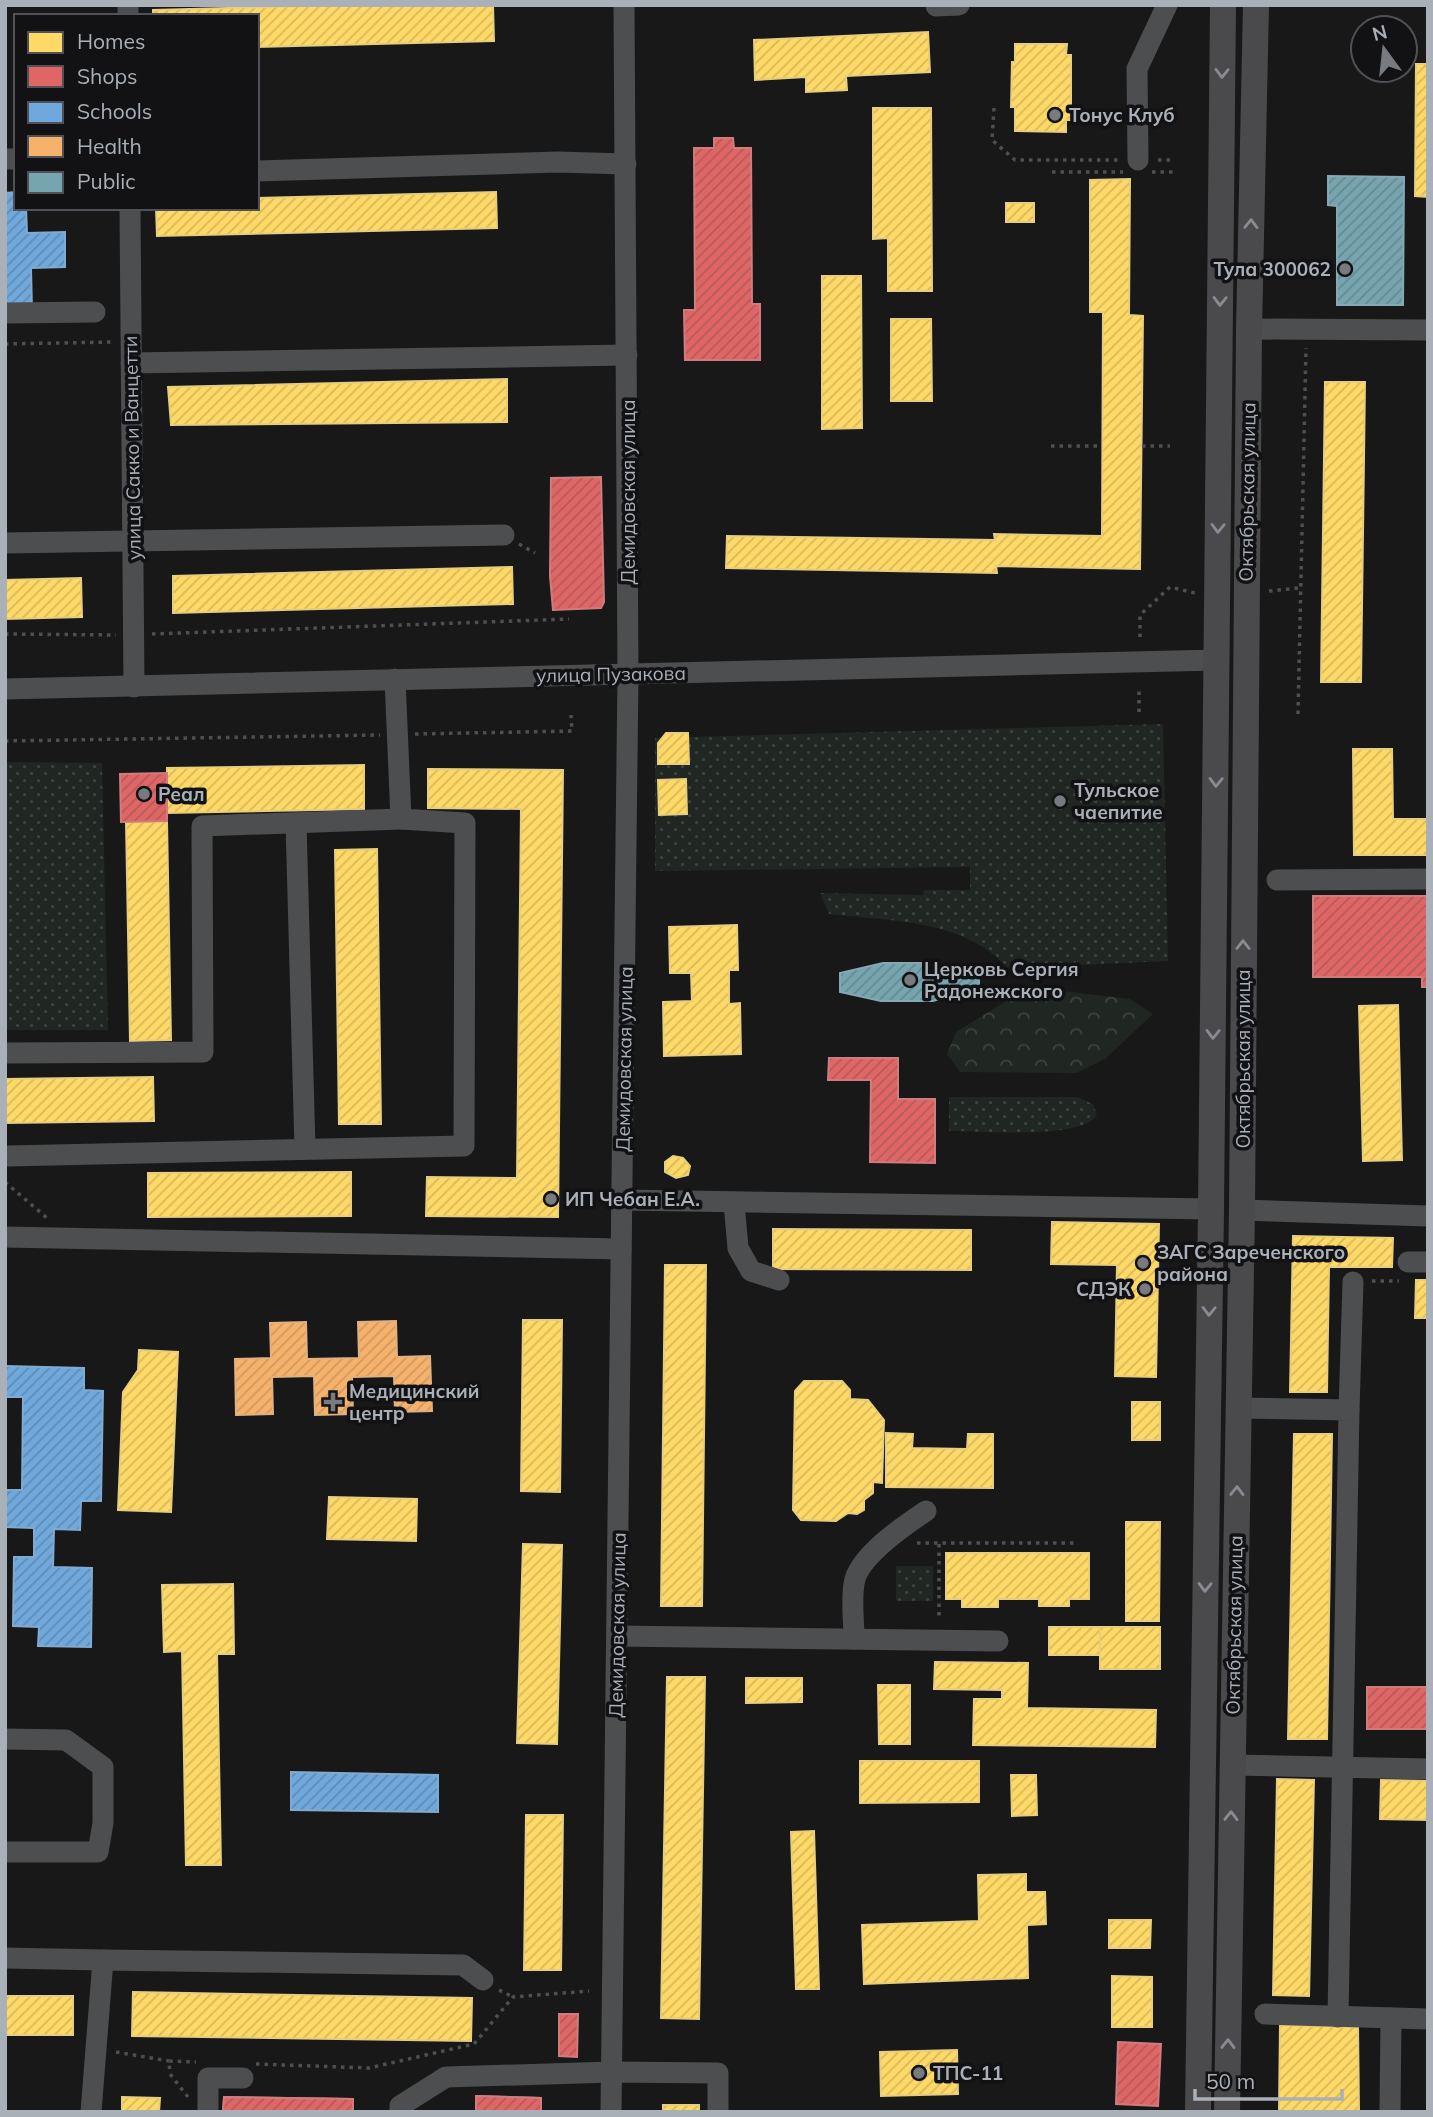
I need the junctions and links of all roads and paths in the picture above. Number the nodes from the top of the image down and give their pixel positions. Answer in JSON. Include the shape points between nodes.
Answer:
{"nodes":[{"id":1,"x":624,"y":5,"type":"edge"},
{"id":2,"x":959,"y":5,"type":"edge"},
{"id":3,"x":1167,"y":5,"type":"edge"},
{"id":4,"x":1223,"y":5,"type":"edge"},
{"id":5,"x":1256,"y":5,"type":"edge"},
{"id":6,"x":936,"y":6,"type":"edge"},
{"id":7,"x":994,"y":108,"type":"dead end"},
{"id":8,"x":1174,"y":160,"type":"dead end"},
{"id":9,"x":626,"y":164,"type":"junction"},
{"id":10,"x":1140,"y":168,"type":"junction"},
{"id":11,"x":259,"y":171,"type":"edge"},
{"id":12,"x":1052,"y":172,"type":"dead end"},
{"id":13,"x":1174,"y":172,"type":"dead end"},
{"id":14,"x":130,"y":210,"type":"edge"},
{"id":15,"x":95,"y":312,"type":"dead end"},
{"id":16,"x":5,"y":313,"type":"edge"},
{"id":17,"x":1249,"y":329,"type":"junction"},
{"id":18,"x":1307,"y":329,"type":"junction"},
{"id":19,"x":1428,"y":330,"type":"edge"},
{"id":20,"x":131,"y":341,"type":"junction"},
{"id":21,"x":5,"y":344,"type":"edge"},
{"id":22,"x":627,"y":355,"type":"junction"},
{"id":23,"x":131,"y":363,"type":"junction"},
{"id":24,"x":1051,"y":446,"type":"dead end"},
{"id":25,"x":1102,"y":446,"type":"dead end"},
{"id":26,"x":1142,"y":446,"type":"dead end"},
{"id":27,"x":1170,"y":446,"type":"dead end"},
{"id":28,"x":504,"y":535,"type":"dead end"},
{"id":29,"x":133,"y":540,"type":"junction"},
{"id":30,"x":5,"y":542,"type":"edge"},
{"id":31,"x":1300,"y":588,"type":"junction"},
{"id":32,"x":1259,"y":592,"type":"dead end"},
{"id":33,"x":1202,"y":594,"type":"dead end"},
{"id":34,"x":569,"y":619,"type":"dead end"},
{"id":35,"x":5,"y":634,"type":"edge"},
{"id":36,"x":133,"y":635,"type":"junction"},
{"id":37,"x":1140,"y":637,"type":"dead end"},
{"id":38,"x":1217,"y":660,"type":"junction"},
{"id":39,"x":1245,"y":660,"type":"junction"},
{"id":40,"x":628,"y":674,"type":"junction"},
{"id":41,"x":395,"y":679,"type":"junction"},
{"id":42,"x":134,"y":687,"type":"junction"},
{"id":43,"x":1139,"y":688,"type":"dead end"},
{"id":44,"x":5,"y":689,"type":"edge"},
{"id":45,"x":1139,"y":712,"type":"dead end"},
{"id":46,"x":1245,"y":713,"type":"junction"},
{"id":47,"x":1217,"y":714,"type":"junction"},
{"id":48,"x":1297,"y":714,"type":"dead end"},
{"id":49,"x":571,"y":715,"type":"dead end"},
{"id":50,"x":397,"y":735,"type":"junction"},
{"id":51,"x":5,"y":741,"type":"edge"},
{"id":52,"x":401,"y":819,"type":"junction"},
{"id":53,"x":296,"y":823,"type":"junction"},
{"id":54,"x":1428,"y":879,"type":"edge"},
{"id":55,"x":1277,"y":880,"type":"dead end"},
{"id":56,"x":5,"y":1053,"type":"edge"},
{"id":57,"x":305,"y":1149,"type":"junction"},
{"id":58,"x":8,"y":1156,"type":"dead end"},
{"id":59,"x":5,"y":1182,"type":"edge"},
{"id":60,"x":622,"y":1200,"type":"junction"},
{"id":61,"x":734,"y":1203,"type":"junction"},
{"id":62,"x":1211,"y":1209,"type":"junction"},
{"id":63,"x":1241,"y":1210,"type":"junction"},
{"id":64,"x":1428,"y":1216,"type":"edge"},
{"id":65,"x":5,"y":1237,"type":"edge"},
{"id":66,"x":69,"y":1237,"type":"junction"},
{"id":67,"x":621,"y":1248,"type":"junction"},
{"id":68,"x":779,"y":1280,"type":"dead end"},
{"id":69,"x":1353,"y":1282,"type":"dead end"},
{"id":70,"x":1238,"y":1408,"type":"junction"},
{"id":71,"x":1349,"y":1409,"type":"junction"},
{"id":72,"x":926,"y":1511,"type":"dead end"},
{"id":73,"x":939,"y":1543,"type":"junction"},
{"id":74,"x":1078,"y":1543,"type":"dead end"},
{"id":75,"x":883,"y":1544,"type":"junction"},
{"id":76,"x":618,"y":1636,"type":"junction"},
{"id":77,"x":854,"y":1639,"type":"junction"},
{"id":78,"x":939,"y":1640,"type":"junction"},
{"id":79,"x":998,"y":1641,"type":"dead end"},
{"id":80,"x":5,"y":1739,"type":"edge"},
{"id":81,"x":1232,"y":1765,"type":"junction"},
{"id":82,"x":1343,"y":1768,"type":"junction"},
{"id":83,"x":1428,"y":1769,"type":"edge"},
{"id":84,"x":5,"y":1853,"type":"edge"},
{"id":85,"x":5,"y":1958,"type":"edge"},
{"id":86,"x":103,"y":1960,"type":"junction"},
{"id":87,"x":483,"y":1980,"type":"dead end"},
{"id":88,"x":589,"y":1991,"type":"dead end"},
{"id":89,"x":1265,"y":2014,"type":"dead end"},
{"id":90,"x":1338,"y":2017,"type":"junction"},
{"id":91,"x":1391,"y":2018,"type":"junction"},
{"id":92,"x":1428,"y":2019,"type":"edge"},
{"id":93,"x":96,"y":2048,"type":"junction"},
{"id":94,"x":169,"y":2061,"type":"junction"},
{"id":95,"x":209,"y":2062,"type":"dead end"},
{"id":96,"x":246,"y":2071,"type":"joint"},
{"id":97,"x":612,"y":2072,"type":"junction"},
{"id":98,"x":200,"y":2106,"type":"edge"},
{"id":99,"x":91,"y":2112,"type":"edge"},
{"id":100,"x":400,"y":2112,"type":"edge"},
{"id":101,"x":611,"y":2112,"type":"edge"},
{"id":102,"x":718,"y":2112,"type":"edge"},
{"id":103,"x":1198,"y":2112,"type":"edge"},
{"id":104,"x":1227,"y":2112,"type":"edge"},
{"id":105,"x":1390,"y":2112,"type":"edge"}],
"edges":[{"from":1,"to":9,"type":"street","name":"Демидовская улица"},
{"from":2,"to":6,"type":"street"},
{"from":3,"to":10,"type":"street","via":[[1138,69]]},
{"from":4,"to":38,"type":"main road","name":"Октябрьская улица","one_way":true},
{"from":17,"to":5,"type":"main road","name":"Октябрьская улица","one_way":true},
{"from":7,"to":10,"type":"path","via":[[992,140],[1015,160]]},
{"from":8,"to":10,"type":"path"},
{"from":9,"to":11,"type":"street"},
{"from":9,"to":22,"type":"street","name":"Демидовская улица"},
{"from":10,"to":12,"type":"path"},
{"from":10,"to":13,"type":"path"},
{"from":14,"to":20,"type":"street","name":"улица Сакко и Ванцетти"},
{"from":15,"to":16,"type":"street"},
{"from":17,"to":18,"type":"street"},
{"from":17,"to":39,"type":"main road","name":"Октябрьская улица"},
{"from":18,"to":19,"type":"street"},
{"from":18,"to":31,"type":"path"},
{"from":20,"to":21,"type":"path"},
{"from":20,"to":23,"type":"street","name":"улица Сакко и Ванцетти"},
{"from":22,"to":23,"type":"street"},
{"from":22,"to":40,"type":"street","name":"Демидовская улица"},
{"from":23,"to":29,"type":"street","name":"улица Сакко и Ванцетти"},
{"from":24,"to":25,"type":"path"},
{"from":26,"to":27,"type":"path"},
{"from":28,"to":29,"type":"street"},
{"from":29,"to":30,"type":"street"},
{"from":29,"to":36,"type":"street","name":"улица Сакко и Ванцетти"},
{"from":31,"to":32,"type":"path"},
{"from":31,"to":48,"type":"path"},
{"from":33,"to":37,"type":"path","via":[[1170,587],[1140,615]]},
{"from":34,"to":36,"type":"path"},
{"from":35,"to":36,"type":"path"},
{"from":36,"to":42,"type":"street","name":"улица Сакко и Ванцетти"},
{"from":38,"to":39,"type":"main road"},
{"from":38,"to":40,"type":"street","name":"улица Пузакова"},
{"from":38,"to":47,"type":"main road","name":"Октябрьская улица"},
{"from":39,"to":46,"type":"main road","name":"Октябрьская улица"},
{"from":40,"to":41,"type":"street","name":"улица Пузакова"},
{"from":40,"to":60,"type":"street","name":"Демидовская улица"},
{"from":41,"to":42,"type":"street","name":"улица Пузакова"},
{"from":41,"to":50,"type":"street"},
{"from":42,"to":44,"type":"street","name":"улица Пузакова"},
{"from":43,"to":45,"type":"path"},
{"from":46,"to":47,"type":"main road"},
{"from":63,"to":46,"type":"main road","name":"Октябрьская улица","one_way":true},
{"from":47,"to":62,"type":"main road","name":"Октябрьская улица","one_way":true},
{"from":49,"to":50,"type":"path","via":[[572,731]]},
{"from":50,"to":51,"type":"path"},
{"from":50,"to":52,"type":"street"},
{"from":52,"to":53,"type":"street"},
{"from":52,"to":57,"type":"street","via":[[465,823],[464,1146]]},
{"from":53,"to":56,"type":"street","via":[[202,826],[203,1052]]},
{"from":53,"to":57,"type":"street"},
{"from":54,"to":55,"type":"street"},
{"from":57,"to":58,"type":"street"},
{"from":59,"to":66,"type":"path"},
{"from":60,"to":61,"type":"street"},
{"from":60,"to":67,"type":"street","name":"Демидовская улица"},
{"from":61,"to":62,"type":"street"},
{"from":61,"to":68,"type":"street","via":[[738,1248],[751,1271]]},
{"from":62,"to":103,"type":"main road","name":"Октябрьская улица","one_way":true},
{"from":63,"to":64,"type":"street"},
{"from":63,"to":70,"type":"main road","name":"Октябрьская улица"},
{"from":65,"to":66,"type":"street"},
{"from":66,"to":67,"type":"street"},
{"from":67,"to":76,"type":"street","name":"Демидовская улица"},
{"from":69,"to":71,"type":"street"},
{"from":70,"to":71,"type":"street"},
{"from":81,"to":70,"type":"main road","name":"Октябрьская улица","one_way":true},
{"from":71,"to":82,"type":"street"},
{"from":72,"to":75,"type":"street"},
{"from":73,"to":74,"type":"path"},
{"from":73,"to":75,"type":"path"},
{"from":73,"to":78,"type":"path"},
{"from":75,"to":77,"type":"street","via":[[854,1582]]},
{"from":76,"to":77,"type":"street"},
{"from":76,"to":97,"type":"street","name":"Демидовская улица"},
{"from":77,"to":78,"type":"street"},
{"from":78,"to":79,"type":"street"},
{"from":80,"to":84,"type":"street","via":[[66,1740],[103,1767],[103,1823],[98,1852]]},
{"from":81,"to":82,"type":"street"},
{"from":104,"to":81,"type":"main road","name":"Октябрьская улица","one_way":true},
{"from":82,"to":83,"type":"street"},
{"from":82,"to":90,"type":"street"},
{"from":85,"to":86,"type":"street"},
{"from":86,"to":87,"type":"street","via":[[463,1965]]},
{"from":86,"to":93,"type":"street"},
{"from":88,"to":96,"type":"path","via":[[513,1997],[474,2044],[369,2068]]},
{"from":89,"to":90,"type":"street"},
{"from":90,"to":91,"type":"street"},
{"from":91,"to":92,"type":"street"},
{"from":91,"to":105,"type":"street"},
{"from":93,"to":94,"type":"path"},
{"from":93,"to":99,"type":"street"},
{"from":94,"to":95,"type":"path"},
{"from":94,"to":98,"type":"path","via":[[170,2074]]},
{"from":96,"to":98,"type":"street","via":[[208,2078]]},
{"from":97,"to":100,"type":"street","via":[[446,2077],[400,2106]]},
{"from":97,"to":101,"type":"street","name":"Демидовская улица"},
{"from":97,"to":102,"type":"street","via":[[718,2073]]}]}
